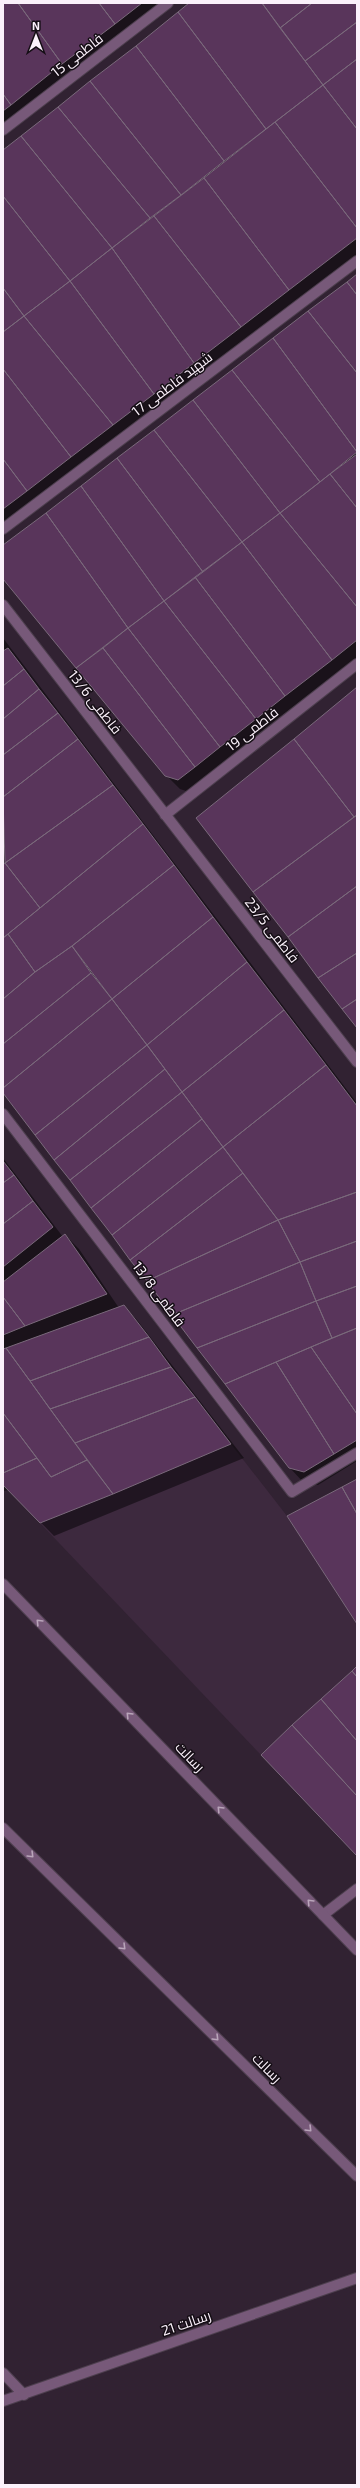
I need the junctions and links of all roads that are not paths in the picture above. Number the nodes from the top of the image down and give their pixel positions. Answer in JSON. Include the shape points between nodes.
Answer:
{"nodes":[{"id":1,"x":168,"y":3,"type":"edge"},
{"id":2,"x":3,"y":130,"type":"edge"},
{"id":3,"x":357,"y":261,"type":"edge"},
{"id":4,"x":3,"y":529,"type":"edge"},
{"id":5,"x":3,"y":605,"type":"edge"},
{"id":6,"x":357,"y":664,"type":"edge"},
{"id":7,"x":165,"y":816,"type":"junction"},
{"id":8,"x":357,"y":1062,"type":"edge"},
{"id":9,"x":3,"y":1114,"type":"edge"},
{"id":10,"x":357,"y":1453,"type":"edge"},
{"id":11,"x":3,"y":1584,"type":"edge"},
{"id":12,"x":3,"y":1828,"type":"edge"},
{"id":13,"x":357,"y":1889,"type":"edge"},
{"id":14,"x":323,"y":1915,"type":"junction"},
{"id":15,"x":357,"y":1950,"type":"edge"},
{"id":16,"x":357,"y":2176,"type":"edge"},
{"id":17,"x":357,"y":2278,"type":"edge"},
{"id":18,"x":3,"y":2373,"type":"edge"},
{"id":19,"x":24,"y":2395,"type":"junction"},
{"id":20,"x":3,"y":2401,"type":"edge"}],
"edges":[{"from":1,"to":2,"type":"street","name":"فاطمی 15"},
{"from":3,"to":4,"type":"street","name":"شهید فاطمی 17"},
{"from":5,"to":7,"type":"street","name":"فاطمی 13/6"},
{"from":6,"to":7,"type":"street","name":"فاطمی 19"},
{"from":7,"to":8,"type":"street","name":"فاطمی 23/5"},
{"from":9,"to":10,"type":"street","name":"فاطمی 13/8","via":[[292,1492]]},
{"from":14,"to":11,"type":"street","name":"رسالت","one_way":true},
{"from":12,"to":16,"type":"street","name":"رسالت","one_way":true},
{"from":13,"to":14,"type":"street"},
{"from":14,"to":15,"type":"street","name":"رسالت"},
{"from":17,"to":19,"type":"street","name":"رسالت 21"},
{"from":18,"to":19,"type":"street"},
{"from":19,"to":20,"type":"street","name":"رسالت 21"}]}
